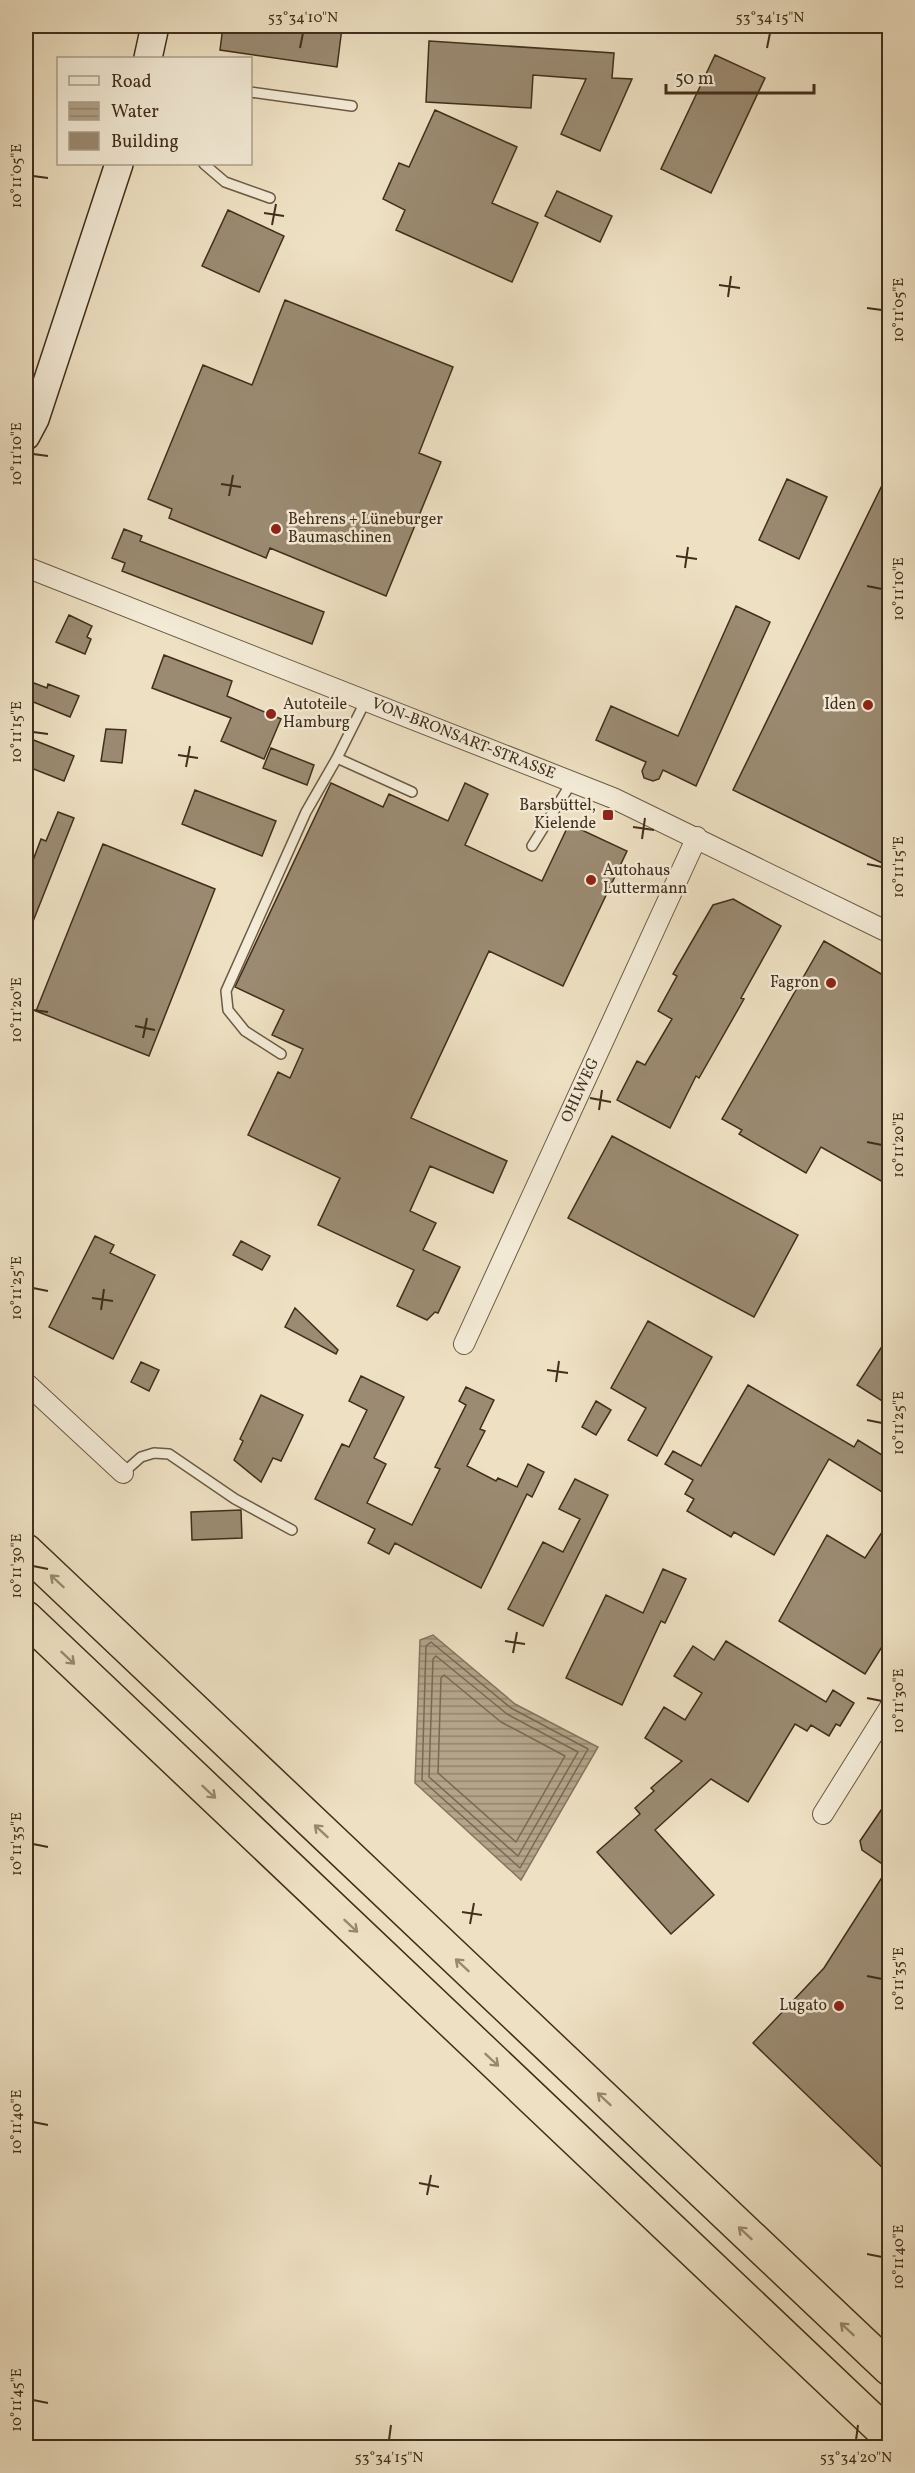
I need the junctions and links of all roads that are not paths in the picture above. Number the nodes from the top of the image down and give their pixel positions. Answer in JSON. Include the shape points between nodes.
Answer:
{"nodes":[{"id":1,"x":155,"y":26,"type":"edge"},
{"id":2,"x":148,"y":57,"type":"edge"},
{"id":3,"x":252,"y":92,"type":"edge"},
{"id":4,"x":352,"y":106,"type":"dead end"},
{"id":5,"x":119,"y":165,"type":"edge"},
{"id":6,"x":205,"y":165,"type":"edge"},
{"id":7,"x":270,"y":198,"type":"dead end"},
{"id":8,"x":26,"y":436,"type":"edge"},
{"id":9,"x":26,"y":567,"type":"edge"},
{"id":10,"x":366,"y":700,"type":"junction"},
{"id":11,"x":337,"y":758,"type":"junction"},
{"id":12,"x":572,"y":782,"type":"junction"},
{"id":13,"x":412,"y":792,"type":"dead end"},
{"id":14,"x":697,"y":837,"type":"junction"},
{"id":15,"x":532,"y":846,"type":"dead end"},
{"id":16,"x":890,"y":933,"type":"edge"},
{"id":17,"x":281,"y":1054,"type":"dead end"},
{"id":18,"x":464,"y":1344,"type":"dead end"},
{"id":19,"x":26,"y":1383,"type":"edge"},
{"id":20,"x":123,"y":1473,"type":"joint"},
{"id":21,"x":292,"y":1530,"type":"dead end"},
{"id":22,"x":26,"y":1551,"type":"edge"},
{"id":23,"x":26,"y":1617,"type":"edge"},
{"id":24,"x":890,"y":1707,"type":"edge"},
{"id":25,"x":823,"y":1814,"type":"dead end"},
{"id":26,"x":890,"y":2369,"type":"edge"},
{"id":27,"x":890,"y":2437,"type":"edge"}],
"edges":[{"from":1,"to":2,"type":"main road"},
{"from":3,"to":4,"type":"lane"},
{"from":5,"to":8,"type":"main road","via":[[35,419]]},
{"from":6,"to":7,"type":"lane","via":[[225,182]]},
{"from":9,"to":10,"type":"street","name":"VON-BRONSART-STRASSE"},
{"from":10,"to":11,"type":"lane"},
{"from":10,"to":12,"type":"street","name":"VON-BRONSART-STRASSE"},
{"from":11,"to":13,"type":"lane"},
{"from":11,"to":17,"type":"lane","via":[[306,813],[226,990],[228,1010],[245,1031]]},
{"from":12,"to":14,"type":"street","name":"VON-BRONSART-STRASSE"},
{"from":12,"to":15,"type":"lane"},
{"from":14,"to":16,"type":"street","name":"VON-BRONSART-STRASSE"},
{"from":14,"to":18,"type":"street","name":"OHLWEG"},
{"from":19,"to":20,"type":"street"},
{"from":20,"to":21,"type":"lane","via":[[141,1457],[169,1454],[235,1499]]},
{"from":26,"to":22,"type":"highway","one_way":true},
{"from":23,"to":27,"type":"highway","one_way":true},
{"from":24,"to":25,"type":"street"}]}
